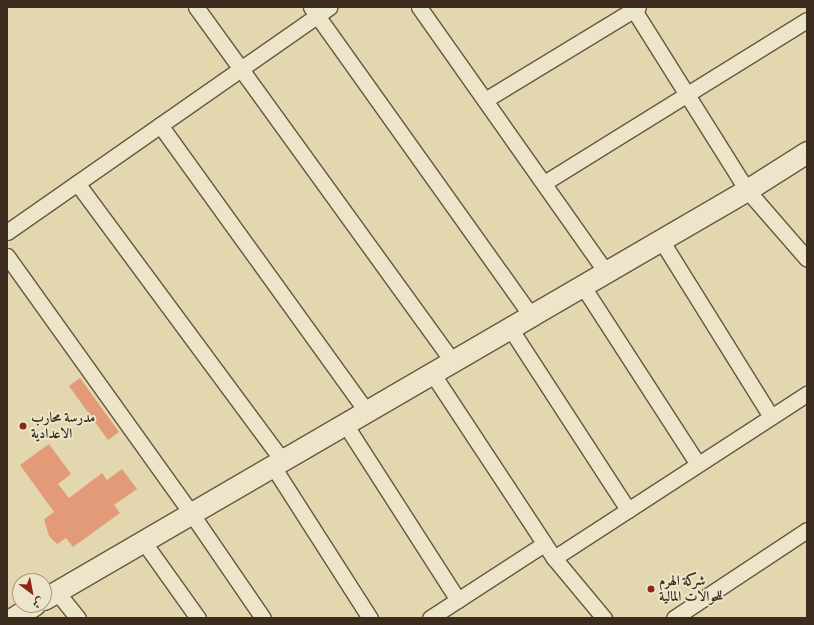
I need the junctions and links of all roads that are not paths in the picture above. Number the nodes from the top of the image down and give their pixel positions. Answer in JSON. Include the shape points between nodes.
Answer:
{"nodes":[{"id":1,"x":196,"y":7,"type":"edge"},
{"id":2,"x":419,"y":7,"type":"edge"},
{"id":3,"x":635,"y":8,"type":"edge"},
{"id":4,"x":319,"y":10,"type":"edge"},
{"id":5,"x":807,"y":20,"type":"edge"},
{"id":6,"x":241,"y":68,"type":"junction"},
{"id":7,"x":687,"y":94,"type":"junction"},
{"id":8,"x":485,"y":100,"type":"junction"},
{"id":9,"x":160,"y":125,"type":"junction"},
{"id":10,"x":807,"y":152,"type":"edge"},
{"id":11,"x":77,"y":183,"type":"junction"},
{"id":12,"x":544,"y":183,"type":"junction"},
{"id":13,"x":747,"y":190,"type":"junction"},
{"id":14,"x":7,"y":232,"type":"edge"},
{"id":15,"x":661,"y":240,"type":"junction"},
{"id":16,"x":7,"y":256,"type":"edge"},
{"id":17,"x":807,"y":258,"type":"edge"},
{"id":18,"x":606,"y":272,"type":"junction"},
{"id":19,"x":582,"y":285,"type":"junction"},
{"id":20,"x":531,"y":315,"type":"junction"},
{"id":21,"x":510,"y":328,"type":"junction"},
{"id":22,"x":452,"y":361,"type":"junction"},
{"id":23,"x":432,"y":373,"type":"junction"},
{"id":24,"x":807,"y":394,"type":"edge"},
{"id":25,"x":366,"y":411,"type":"junction"},
{"id":26,"x":771,"y":417,"type":"junction"},
{"id":27,"x":345,"y":424,"type":"junction"},
{"id":28,"x":277,"y":463,"type":"junction"},
{"id":29,"x":698,"y":464,"type":"junction"},
{"id":30,"x":628,"y":510,"type":"junction"},
{"id":31,"x":191,"y":513,"type":"junction"},
{"id":32,"x":807,"y":530,"type":"edge"},
{"id":33,"x":143,"y":541,"type":"junction"},
{"id":34,"x":544,"y":544,"type":"junction"},
{"id":35,"x":554,"y":558,"type":"junction"},
{"id":36,"x":52,"y":594,"type":"edge"},
{"id":37,"x":52,"y":597,"type":"edge"},
{"id":38,"x":458,"y":600,"type":"junction"},
{"id":39,"x":78,"y":618,"type":"edge"},
{"id":40,"x":198,"y":618,"type":"edge"},
{"id":41,"x":263,"y":618,"type":"edge"},
{"id":42,"x":370,"y":618,"type":"edge"},
{"id":43,"x":430,"y":618,"type":"edge"},
{"id":44,"x":604,"y":618,"type":"edge"},
{"id":45,"x":674,"y":618,"type":"edge"}],
"edges":[{"from":1,"to":6,"type":"street"},
{"from":2,"to":8,"type":"street"},
{"from":3,"to":7,"type":"street"},
{"from":3,"to":8,"type":"street"},
{"from":4,"to":6,"type":"street"},
{"from":4,"to":20,"type":"street"},
{"from":5,"to":7,"type":"street"},
{"from":6,"to":9,"type":"street"},
{"from":6,"to":22,"type":"street"},
{"from":7,"to":12,"type":"street"},
{"from":7,"to":13,"type":"street"},
{"from":8,"to":12,"type":"street"},
{"from":9,"to":11,"type":"street"},
{"from":9,"to":25,"type":"street"},
{"from":10,"to":13,"type":"street"},
{"from":11,"to":14,"type":"street"},
{"from":11,"to":28,"type":"street"},
{"from":12,"to":18,"type":"street"},
{"from":13,"to":15,"type":"street"},
{"from":13,"to":17,"type":"street"},
{"from":15,"to":18,"type":"street"},
{"from":15,"to":26,"type":"street"},
{"from":16,"to":31,"type":"street"},
{"from":18,"to":19,"type":"street"},
{"from":19,"to":20,"type":"street"},
{"from":19,"to":29,"type":"street"},
{"from":20,"to":21,"type":"street"},
{"from":21,"to":22,"type":"street"},
{"from":21,"to":30,"type":"street"},
{"from":22,"to":23,"type":"street"},
{"from":23,"to":25,"type":"street"},
{"from":23,"to":34,"type":"street"},
{"from":24,"to":26,"type":"street"},
{"from":25,"to":27,"type":"street"},
{"from":26,"to":29,"type":"street"},
{"from":27,"to":28,"type":"street"},
{"from":27,"to":38,"type":"street"},
{"from":28,"to":31,"type":"street"},
{"from":28,"to":42,"type":"street"},
{"from":29,"to":30,"type":"street"},
{"from":30,"to":35,"type":"street"},
{"from":31,"to":33,"type":"street"},
{"from":31,"to":41,"type":"street"},
{"from":32,"to":45,"type":"street"},
{"from":33,"to":36,"type":"street"},
{"from":33,"to":40,"type":"street"},
{"from":34,"to":35,"type":"street"},
{"from":34,"to":38,"type":"street"},
{"from":35,"to":44,"type":"street"},
{"from":37,"to":39,"type":"street"},
{"from":38,"to":43,"type":"street"}]}
